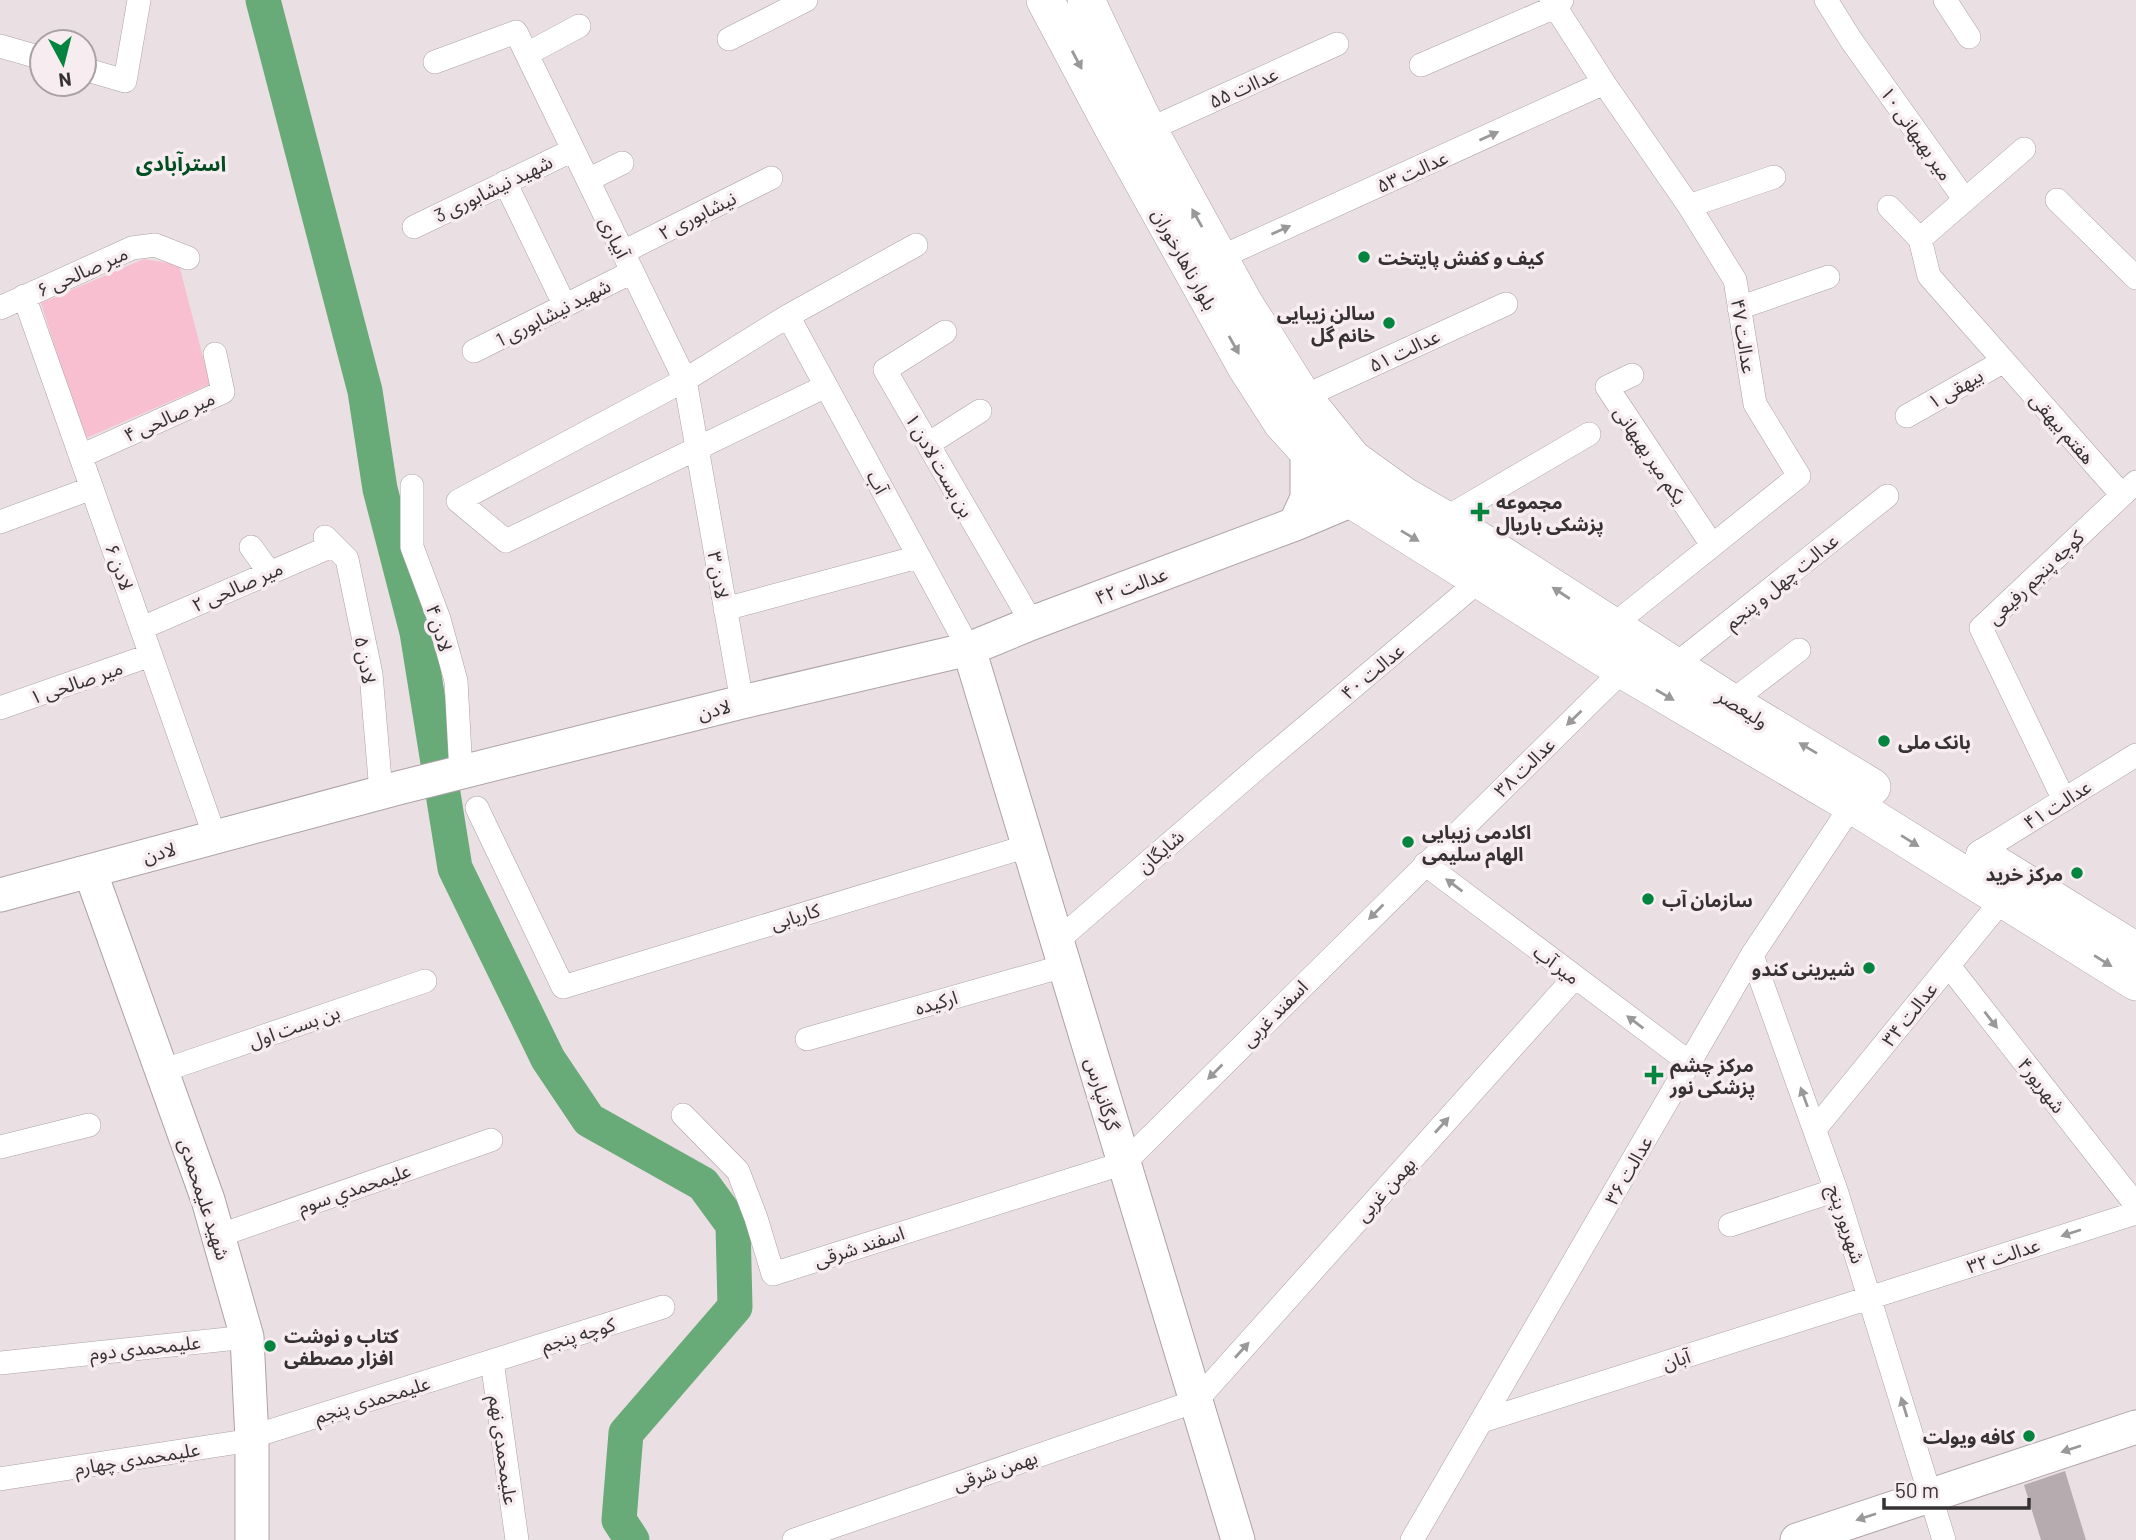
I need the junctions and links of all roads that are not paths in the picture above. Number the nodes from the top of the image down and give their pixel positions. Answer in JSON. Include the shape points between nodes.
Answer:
{"nodes":[{"id":1,"x":139,"y":0,"type":"edge"},
{"id":2,"x":806,"y":0,"type":"edge"},
{"id":3,"x":1826,"y":0,"type":"edge"},
{"id":4,"x":1945,"y":0,"type":"edge"},
{"id":5,"x":1556,"y":2,"type":"edge"},
{"id":6,"x":1075,"y":6,"type":"edge"},
{"id":7,"x":579,"y":26,"type":"dead end"},
{"id":8,"x":1969,"y":37,"type":"dead end"},
{"id":9,"x":729,"y":39,"type":"dead end"},
{"id":10,"x":1337,"y":44,"type":"dead end"},
{"id":11,"x":0,"y":46,"type":"edge"},
{"id":12,"x":28,"y":54,"type":"edge"},
{"id":13,"x":527,"y":54,"type":"junction"},
{"id":14,"x":435,"y":62,"type":"dead end"},
{"id":15,"x":1421,"y":65,"type":"dead end"},
{"id":16,"x":98,"y":73,"type":"edge"},
{"id":17,"x":1604,"y":83,"type":"junction"},
{"id":18,"x":1148,"y":130,"type":"junction"},
{"id":19,"x":2024,"y":149,"type":"dead end"},
{"id":20,"x":573,"y":150,"type":"junction"},
{"id":21,"x":622,"y":163,"type":"dead end"},
{"id":22,"x":1774,"y":177,"type":"dead end"},
{"id":23,"x":771,"y":178,"type":"dead end"},
{"id":24,"x":588,"y":180,"type":"junction"},
{"id":25,"x":505,"y":182,"type":"junction"},
{"id":26,"x":1965,"y":200,"type":"junction"},
{"id":27,"x":2057,"y":200,"type":"dead end"},
{"id":28,"x":1689,"y":206,"type":"junction"},
{"id":29,"x":1889,"y":207,"type":"dead end"},
{"id":30,"x":414,"y":227,"type":"dead end"},
{"id":31,"x":1920,"y":239,"type":"junction"},
{"id":32,"x":916,"y":245,"type":"dead end"},
{"id":33,"x":188,"y":258,"type":"dead end"},
{"id":34,"x":1219,"y":258,"type":"junction"},
{"id":35,"x":627,"y":262,"type":"junction"},
{"id":36,"x":1828,"y":277,"type":"dead end"},
{"id":37,"x":2136,"y":278,"type":"edge"},
{"id":38,"x":13,"y":301,"type":"edge"},
{"id":39,"x":1506,"y":304,"type":"dead end"},
{"id":40,"x":565,"y":306,"type":"junction"},
{"id":41,"x":1739,"y":309,"type":"junction"},
{"id":42,"x":788,"y":316,"type":"junction"},
{"id":43,"x":945,"y":332,"type":"dead end"},
{"id":44,"x":474,"y":351,"type":"dead end"},
{"id":45,"x":215,"y":354,"type":"dead end"},
{"id":46,"x":2004,"y":360,"type":"junction"},
{"id":47,"x":1632,"y":375,"type":"dead end"},
{"id":48,"x":685,"y":380,"type":"junction"},
{"id":49,"x":826,"y":386,"type":"junction"},
{"id":50,"x":1303,"y":397,"type":"junction"},
{"id":51,"x":980,"y":411,"type":"dead end"},
{"id":52,"x":1907,"y":416,"type":"dead end"},
{"id":53,"x":1589,"y":434,"type":"dead end"},
{"id":54,"x":928,"y":444,"type":"junction"},
{"id":55,"x":697,"y":449,"type":"junction"},
{"id":56,"x":1307,"y":452,"type":"junction"},
{"id":57,"x":81,"y":456,"type":"junction"},
{"id":58,"x":1353,"y":459,"type":"joint"},
{"id":59,"x":412,"y":486,"type":"dead end"},
{"id":60,"x":92,"y":488,"type":"junction"},
{"id":61,"x":2129,"y":488,"type":"edge"},
{"id":62,"x":1887,"y":496,"type":"dead end"},
{"id":63,"x":1352,"y":500,"type":"junction"},
{"id":64,"x":1444,"y":519,"type":"junction"},
{"id":65,"x":0,"y":522,"type":"edge"},
{"id":66,"x":1295,"y":524,"type":"junction"},
{"id":67,"x":329,"y":541,"type":"joint"},
{"id":68,"x":1712,"y":545,"type":"junction"},
{"id":69,"x":251,"y":547,"type":"dead end"},
{"id":70,"x":918,"y":556,"type":"junction"},
{"id":71,"x":269,"y":572,"type":"junction"},
{"id":72,"x":1480,"y":580,"type":"junction"},
{"id":73,"x":725,"y":609,"type":"junction"},
{"id":74,"x":1032,"y":623,"type":"junction"},
{"id":75,"x":1612,"y":626,"type":"junction"},
{"id":76,"x":142,"y":628,"type":"junction"},
{"id":77,"x":968,"y":649,"type":"junction"},
{"id":78,"x":1799,"y":650,"type":"dead end"},
{"id":79,"x":151,"y":655,"type":"junction"},
{"id":80,"x":1674,"y":666,"type":"junction"},
{"id":81,"x":1623,"y":670,"type":"junction"},
{"id":82,"x":742,"y":702,"type":"junction"},
{"id":83,"x":1731,"y":702,"type":"junction"},
{"id":84,"x":0,"y":708,"type":"edge"},
{"id":85,"x":2136,"y":755,"type":"edge"},
{"id":86,"x":1264,"y":762,"type":"joint"},
{"id":87,"x":461,"y":773,"type":"junction"},
{"id":88,"x":390,"y":790,"type":"junction"},
{"id":89,"x":1859,"y":794,"type":"junction"},
{"id":90,"x":2064,"y":800,"type":"junction"},
{"id":91,"x":477,"y":808,"type":"dead end"},
{"id":92,"x":215,"y":837,"type":"junction"},
{"id":93,"x":1028,"y":846,"type":"junction"},
{"id":94,"x":1978,"y":853,"type":"junction"},
{"id":95,"x":1425,"y":864,"type":"junction"},
{"id":96,"x":90,"y":871,"type":"junction"},
{"id":97,"x":0,"y":895,"type":"edge"},
{"id":98,"x":2003,"y":899,"type":"junction"},
{"id":99,"x":2133,"y":945,"type":"edge"},
{"id":100,"x":1061,"y":953,"type":"junction"},
{"id":101,"x":1752,"y":955,"type":"junction"},
{"id":102,"x":1949,"y":966,"type":"junction"},
{"id":103,"x":1575,"y":976,"type":"junction"},
{"id":104,"x":425,"y":981,"type":"dead end"},
{"id":105,"x":2136,"y":982,"type":"edge"},
{"id":106,"x":807,"y":1039,"type":"dead end"},
{"id":107,"x":1690,"y":1063,"type":"junction"},
{"id":108,"x":162,"y":1071,"type":"junction"},
{"id":109,"x":683,"y":1115,"type":"dead end"},
{"id":110,"x":89,"y":1125,"type":"dead end"},
{"id":111,"x":1815,"y":1129,"type":"junction"},
{"id":112,"x":491,"y":1140,"type":"dead end"},
{"id":113,"x":0,"y":1147,"type":"edge"},
{"id":114,"x":1124,"y":1163,"type":"junction"},
{"id":115,"x":1836,"y":1190,"type":"junction"},
{"id":116,"x":2136,"y":1205,"type":"edge"},
{"id":117,"x":2136,"y":1213,"type":"edge"},
{"id":118,"x":1730,"y":1225,"type":"dead end"},
{"id":119,"x":218,"y":1236,"type":"junction"},
{"id":120,"x":1870,"y":1297,"type":"junction"},
{"id":121,"x":663,"y":1307,"type":"dead end"},
{"id":122,"x":247,"y":1337,"type":"junction"},
{"id":123,"x":492,"y":1361,"type":"junction"},
{"id":124,"x":0,"y":1363,"type":"edge"},
{"id":125,"x":1196,"y":1401,"type":"junction"},
{"id":126,"x":1482,"y":1421,"type":"junction"},
{"id":127,"x":2136,"y":1427,"type":"edge"},
{"id":128,"x":252,"y":1438,"type":"junction"},
{"id":129,"x":0,"y":1479,"type":"edge"},
{"id":130,"x":1931,"y":1496,"type":"junction"},
{"id":131,"x":252,"y":1540,"type":"edge"},
{"id":132,"x":517,"y":1540,"type":"edge"},
{"id":133,"x":793,"y":1540,"type":"edge"},
{"id":134,"x":1238,"y":1540,"type":"edge"},
{"id":135,"x":1412,"y":1540,"type":"edge"},
{"id":136,"x":1797,"y":1540,"type":"edge"},
{"id":137,"x":1944,"y":1540,"type":"edge"}],
"edges":[{"from":1,"to":16,"type":"street","via":[[125,81]]},
{"from":2,"to":9,"type":"street"},
{"from":3,"to":26,"type":"street","name":"۱۰ میر بهبهانی"},
{"from":4,"to":8,"type":"street"},
{"from":5,"to":15,"type":"street"},
{"from":5,"to":17,"type":"street","name":"عدالت ۴۷"},
{"from":6,"to":18,"type":"main road","name":"بلوار ناهارخوران"},
{"from":6,"to":56,"type":"main road","name":"بلوار ناهارخوران","one_way":true,"via":[[1119,140],[1246,367]]},
{"from":7,"to":13,"type":"street"},
{"from":10,"to":18,"type":"street","name":"عداات ۵۵"},
{"from":11,"to":12,"type":"street"},
{"from":13,"to":14,"type":"street","name":"آبیاری","via":[[516,32]]},
{"from":13,"to":20,"type":"street","name":"آبیاری"},
{"from":17,"to":28,"type":"street","name":"عدالت ۴۷"},
{"from":34,"to":17,"type":"street","name":"عدالت ۵۳","one_way":true},
{"from":34,"to":18,"type":"main road","name":"بلوار ناهارخوران","one_way":true},
{"from":19,"to":26,"type":"street","name":"۱۰ میر بهبهانی"},
{"from":20,"to":24,"type":"street","name":"آبیاری"},
{"from":20,"to":25,"type":"street","name":"شهید نیشابوری 3"},
{"from":21,"to":24,"type":"street"},
{"from":22,"to":28,"type":"street"},
{"from":23,"to":35,"type":"street","name":"نیشابوری ۲"},
{"from":24,"to":35,"type":"street","name":"آبیاری"},
{"from":25,"to":30,"type":"street","name":"شهید نیشابوری 3"},
{"from":25,"to":40,"type":"street"},
{"from":26,"to":31,"type":"street"},
{"from":27,"to":37,"type":"street"},
{"from":28,"to":41,"type":"street","name":"عدالت ۴۷","via":[[1735,280]]},
{"from":29,"to":31,"type":"street"},
{"from":31,"to":46,"type":"street","name":"هفتم بیهقی","via":[[1930,276]]},
{"from":32,"to":42,"type":"street"},
{"from":33,"to":38,"type":"street","name":"۶ میر صالحی","via":[[155,245],[132,248]]},
{"from":34,"to":50,"type":"main road","name":"بلوار ناهارخوران"},
{"from":35,"to":40,"type":"street","name":"شهید نیشابوری 1"},
{"from":35,"to":48,"type":"street","name":"آبیاری"},
{"from":36,"to":41,"type":"street"},
{"from":38,"to":57,"type":"street","name":"۶ لادن"},
{"from":39,"to":50,"type":"street","name":"عدالت ۵۱"},
{"from":40,"to":44,"type":"street","name":"شهید نیشابوری 1"},
{"from":41,"to":68,"type":"street","name":"عدالت ۴۷","via":[[1755,404],[1799,476]]},
{"from":42,"to":48,"type":"street"},
{"from":42,"to":49,"type":"street","name":"آب"},
{"from":43,"to":54,"type":"street","name":"۱ بن بست لادن","via":[[885,370]]},
{"from":45,"to":57,"type":"street","name":"۴ میر صالحی","via":[[223,392]]},
{"from":46,"to":52,"type":"street","name":"بیهقی ۱"},
{"from":46,"to":61,"type":"street","name":"هفتم بیهقی"},
{"from":47,"to":68,"type":"street","name":"یکم میر بهبهانی","via":[[1607,387]]},
{"from":48,"to":55,"type":"street","name":"آبیاری"},
{"from":48,"to":55,"type":"street","via":[[458,501],[506,541]]},
{"from":49,"to":55,"type":"street"},
{"from":49,"to":70,"type":"street","name":"آب"},
{"from":50,"to":58,"type":"main road","name":"بلوار ناهارخوران"},
{"from":51,"to":54,"type":"street"},
{"from":53,"to":64,"type":"street"},
{"from":54,"to":74,"type":"street","name":"۱ بن بست لادن"},
{"from":55,"to":73,"type":"street","name":"۳ لادن"},
{"from":56,"to":63,"type":"main road","name":"بلوار ناهارخوران"},
{"from":56,"to":66,"type":"main road","via":[[1307,498]]},
{"from":57,"to":60,"type":"street","name":"۶ لادن"},
{"from":58,"to":64,"type":"main road","name":"ولیعصر"},
{"from":59,"to":87,"type":"street","name":"۴ لادن","via":[[412,547],[456,681]]},
{"from":60,"to":65,"type":"street"},
{"from":60,"to":76,"type":"street","name":"۶ لادن"},
{"from":61,"to":90,"type":"street","name":"کوچه پنجم رفیعی","via":[[1981,628]]},
{"from":62,"to":80,"type":"street","name":"عدالت چهل و پنجم"},
{"from":63,"to":66,"type":"main road","name":"عدالت ۴۲"},
{"from":63,"to":72,"type":"main road","name":"ولیعصر","one_way":true},
{"from":75,"to":64,"type":"main road","name":"ولیعصر","one_way":true},
{"from":66,"to":74,"type":"main road","name":"عدالت ۴۲"},
{"from":67,"to":71,"type":"street","name":"۲ میر صالحی"},
{"from":67,"to":88,"type":"street","name":"۵ لادن","via":[[347,559]]},
{"from":68,"to":75,"type":"street","name":"عدالت ۴۷"},
{"from":69,"to":71,"type":"street"},
{"from":70,"to":73,"type":"street"},
{"from":70,"to":77,"type":"street","name":"آب"},
{"from":71,"to":76,"type":"street","name":"۲ میر صالحی"},
{"from":72,"to":81,"type":"main road","name":"ولیعصر"},
{"from":72,"to":86,"type":"street","name":"عدالت ۴۰"},
{"from":73,"to":82,"type":"street","name":"۳ لادن"},
{"from":74,"to":77,"type":"main road","name":"عدالت ۴۲"},
{"from":75,"to":80,"type":"main road","name":"ولیعصر"},
{"from":76,"to":79,"type":"street","name":"۶ لادن"},
{"from":77,"to":82,"type":"main road","name":"لادن"},
{"from":77,"to":93,"type":"main road","name":"گرگانپارس"},
{"from":78,"to":83,"type":"street"},
{"from":79,"to":84,"type":"street","name":"۱ میر صالحی"},
{"from":79,"to":92,"type":"street","name":"۶ لادن"},
{"from":80,"to":83,"type":"main road","name":"ولیعصر"},
{"from":81,"to":89,"type":"main road","name":"ولیعصر","one_way":true},
{"from":81,"to":95,"type":"street","name":"عدالت ۳۸","one_way":true},
{"from":82,"to":87,"type":"main road","name":"لادن"},
{"from":89,"to":83,"type":"main road","name":"ولیعصر","one_way":true},
{"from":85,"to":90,"type":"street","name":"عدالت ۴۱"},
{"from":86,"to":100,"type":"street","name":"شایگان"},
{"from":87,"to":88,"type":"main road","name":"لادن"},
{"from":88,"to":92,"type":"main road","name":"لادن"},
{"from":89,"to":94,"type":"main road","name":"ولیعصر"},
{"from":89,"to":98,"type":"main road","name":"ولیعصر","one_way":true},
{"from":89,"to":101,"type":"street","name":"عدالت ۳۶"},
{"from":90,"to":94,"type":"street","name":"عدالت ۴۱"},
{"from":91,"to":93,"type":"street","name":"کاریابی","via":[[563,986]]},
{"from":92,"to":96,"type":"main road","name":"لادن"},
{"from":93,"to":100,"type":"main road","name":"گرگانپارس"},
{"from":94,"to":99,"type":"main road","name":"ولیعصر"},
{"from":103,"to":95,"type":"street","name":"میر آب","one_way":true},
{"from":95,"to":114,"type":"street","name":"اسفند غربی","one_way":true},
{"from":96,"to":97,"type":"main road","name":"لادن"},
{"from":96,"to":108,"type":"main road","name":"شهید علیمحمدی"},
{"from":98,"to":102,"type":"street","name":"عدالت ۳۴"},
{"from":98,"to":105,"type":"main road","name":"ولیعصر","one_way":true},
{"from":100,"to":106,"type":"street","name":"ارکیده"},
{"from":100,"to":114,"type":"main road","name":"گرگانپارس"},
{"from":101,"to":107,"type":"street","name":"عدالت ۳۶"},
{"from":111,"to":101,"type":"street","name":"شهریور پنج","one_way":true},
{"from":102,"to":111,"type":"street","name":"عدالت ۳۴"},
{"from":102,"to":116,"type":"street","name":"شهریور۴","one_way":true},
{"from":107,"to":103,"type":"street","name":"میر آب","one_way":true},
{"from":125,"to":103,"type":"street","name":"بهمن غربی","one_way":true},
{"from":104,"to":108,"type":"street","name":"بن بست اول"},
{"from":107,"to":126,"type":"street","name":"عدالت ۳۶"},
{"from":108,"to":119,"type":"main road","name":"شهید علیمحمدی"},
{"from":109,"to":114,"type":"street","name":"اسفند شرقی","via":[[738,1171],[773,1274]]},
{"from":110,"to":113,"type":"street"},
{"from":111,"to":115,"type":"street","name":"شهریور پنج"},
{"from":112,"to":119,"type":"street","name":"عليمحمدي سوم"},
{"from":114,"to":125,"type":"main road","name":"گرگانپارس"},
{"from":115,"to":118,"type":"street"},
{"from":115,"to":120,"type":"street","name":"شهریور پنج"},
{"from":117,"to":120,"type":"street","name":"عدالت ۳۲","one_way":true},
{"from":119,"to":122,"type":"main road","name":"شهید علیمحمدی"},
{"from":120,"to":126,"type":"street","name":"آبان"},
{"from":130,"to":120,"type":"street","name":"شهریور پنج","one_way":true},
{"from":121,"to":123,"type":"street","name":"کوچه پنجم"},
{"from":122,"to":124,"type":"street","name":"علیمحمدی دوم"},
{"from":122,"to":128,"type":"main road","name":"شهید علیمحمدی"},
{"from":123,"to":128,"type":"street","name":"علیمحمدی پنجم"},
{"from":123,"to":132,"type":"street","name":"علیمحمدی نهم"},
{"from":125,"to":133,"type":"street","name":"بهمن شرقی"},
{"from":125,"to":134,"type":"main road","name":"گرگانپارس"},
{"from":126,"to":135,"type":"street","name":"عدالت ۳۶"},
{"from":127,"to":130,"type":"main road","one_way":true},
{"from":128,"to":129,"type":"street","name":"علیمحمدی چهارم"},
{"from":128,"to":131,"type":"main road","name":"شهید علیمحمدی"},
{"from":130,"to":136,"type":"main road","one_way":true},
{"from":130,"to":137,"type":"street","name":"شهریور پنج"}]}
